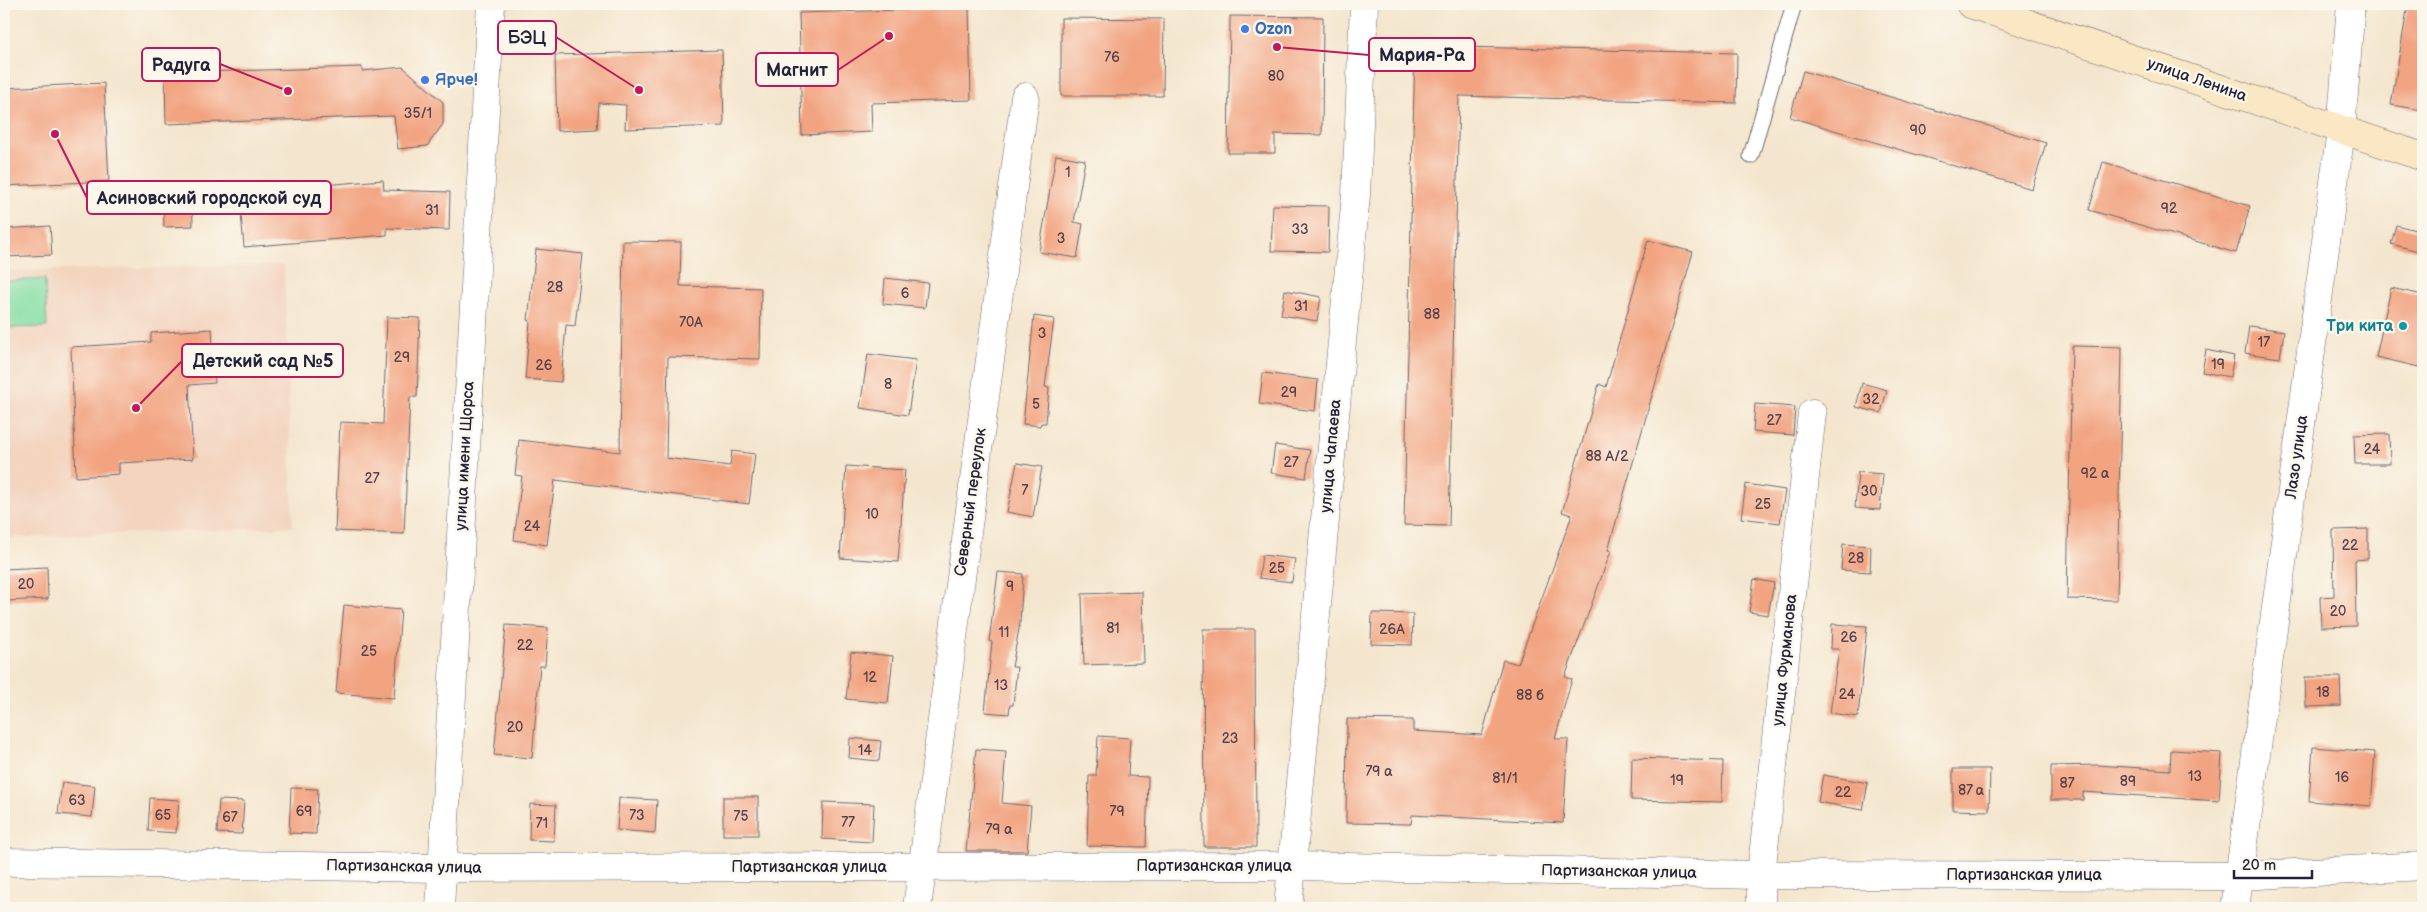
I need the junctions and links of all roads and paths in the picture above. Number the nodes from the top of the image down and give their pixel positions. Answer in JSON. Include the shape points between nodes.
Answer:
{"nodes":[{"id":1,"x":491,"y":4,"type":"edge"},
{"id":2,"x":1364,"y":4,"type":"edge"},
{"id":3,"x":1794,"y":4,"type":"edge"},
{"id":4,"x":1970,"y":4,"type":"edge"},
{"id":5,"x":2351,"y":4,"type":"edge"},
{"id":6,"x":1025,"y":97,"type":"dead end"},
{"id":7,"x":2341,"y":130,"type":"junction"},
{"id":8,"x":1751,"y":156,"type":"dead end"},
{"id":9,"x":2423,"y":157,"type":"edge"},
{"id":10,"x":1812,"y":413,"type":"dead end"},
{"id":11,"x":4,"y":862,"type":"edge"},
{"id":12,"x":1292,"y":866,"type":"junction"},
{"id":13,"x":2423,"y":866,"type":"edge"},
{"id":14,"x":922,"y":867,"type":"junction"},
{"id":15,"x":442,"y":868,"type":"junction"},
{"id":16,"x":1762,"y":875,"type":"junction"},
{"id":17,"x":2241,"y":876,"type":"junction"},
{"id":18,"x":440,"y":908,"type":"edge"},
{"id":19,"x":916,"y":908,"type":"edge"},
{"id":20,"x":1288,"y":908,"type":"edge"},
{"id":21,"x":1761,"y":908,"type":"edge"},
{"id":22,"x":2235,"y":908,"type":"edge"}],
"edges":[{"from":1,"to":15,"type":"street","name":"улица имени Щорса"},
{"from":2,"to":12,"type":"street","name":"улица Чапаева","via":[[1356,195]]},
{"from":3,"to":8,"type":"lane"},
{"from":4,"to":7,"type":"main road","name":"улица Ленина"},
{"from":5,"to":7,"type":"street","name":"Лазо улица"},
{"from":6,"to":14,"type":"street","name":"Северный переулок"},
{"from":7,"to":9,"type":"main road","name":"улица Ленина"},
{"from":7,"to":17,"type":"street","name":"Лазо улица"},
{"from":10,"to":16,"type":"street","name":"улица Фурманова"},
{"from":11,"to":15,"type":"street","name":"Партизанская улица"},
{"from":12,"to":14,"type":"street","name":"Партизанская улица"},
{"from":12,"to":16,"type":"street","name":"Партизанская улица"},
{"from":12,"to":20,"type":"street","name":"улица Чапаева"},
{"from":13,"to":17,"type":"street","name":"Партизанская улица"},
{"from":14,"to":15,"type":"street","name":"Партизанская улица"},
{"from":14,"to":19,"type":"street","name":"Северный переулок"},
{"from":15,"to":18,"type":"street","name":"улица имени Щорса"},
{"from":16,"to":17,"type":"street","name":"Партизанская улица"},
{"from":16,"to":21,"type":"street","name":"улица Фурманова"},
{"from":17,"to":22,"type":"street","name":"Лазо улица"}]}
